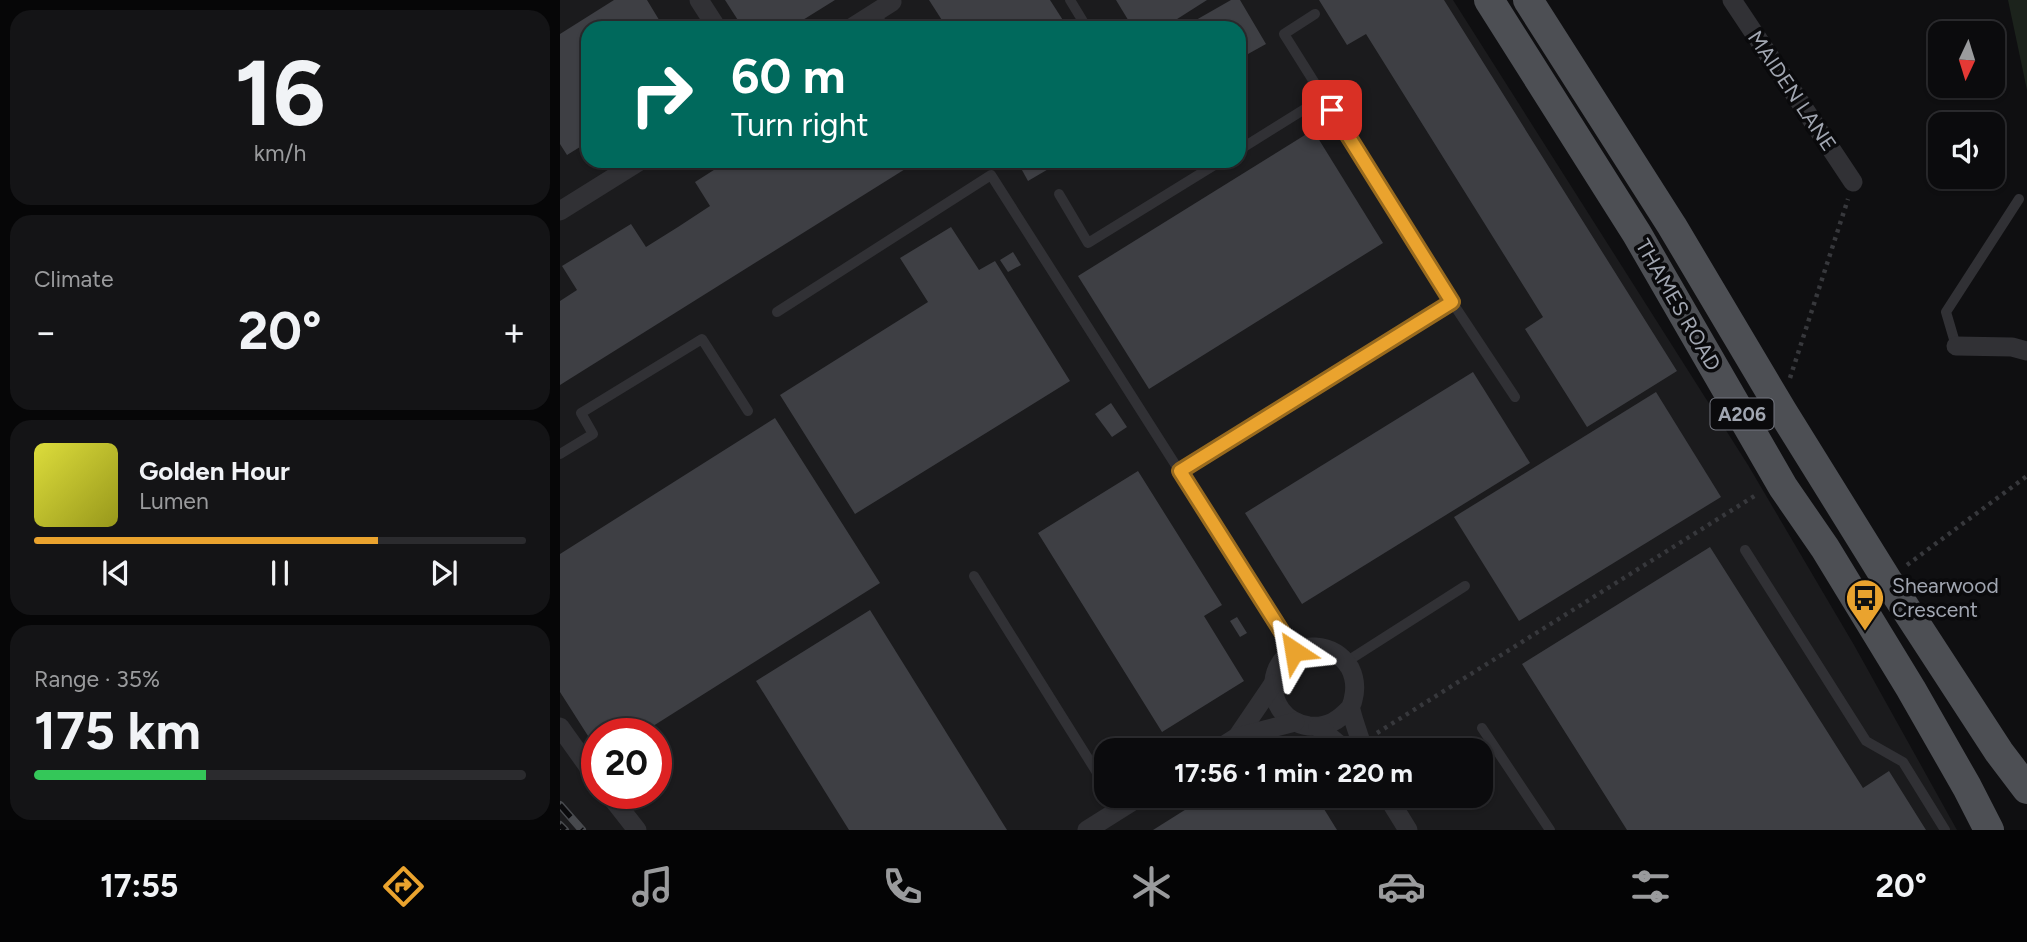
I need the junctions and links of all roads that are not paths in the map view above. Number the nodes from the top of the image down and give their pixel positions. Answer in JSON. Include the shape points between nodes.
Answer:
{"nodes":[{"id":1,"x":699,"y":0,"type":"edge"},
{"id":2,"x":1070,"y":0,"type":"edge"},
{"id":3,"x":1489,"y":0,"type":"edge"},
{"id":4,"x":1528,"y":0,"type":"edge"},
{"id":5,"x":1732,"y":0,"type":"edge"},
{"id":6,"x":892,"y":2,"type":"dead end"},
{"id":7,"x":1315,"y":14,"type":"dead end"},
{"id":8,"x":712,"y":21,"type":"edge"},
{"id":9,"x":880,"y":21,"type":"edge"},
{"id":10,"x":1083,"y":21,"type":"edge"},
{"id":11,"x":1324,"y":97,"type":"junction"},
{"id":12,"x":1246,"y":146,"type":"edge"},
{"id":13,"x":629,"y":168,"type":"edge"},
{"id":14,"x":1210,"y":168,"type":"edge"},
{"id":15,"x":1853,"y":182,"type":"road end"},
{"id":16,"x":1059,"y":194,"type":"dead end"},
{"id":17,"x":2019,"y":199,"type":"dead end"},
{"id":18,"x":560,"y":211,"type":"edge"},
{"id":19,"x":1452,"y":302,"type":"junction"},
{"id":20,"x":777,"y":312,"type":"dead end"},
{"id":21,"x":1956,"y":346,"type":"joint"},
{"id":22,"x":2027,"y":351,"type":"edge"},
{"id":23,"x":1515,"y":397,"type":"dead end"},
{"id":24,"x":748,"y":411,"type":"dead end"},
{"id":25,"x":560,"y":454,"type":"edge"},
{"id":26,"x":1180,"y":471,"type":"junction"},
{"id":27,"x":1745,"y":550,"type":"dead end"},
{"id":28,"x":974,"y":576,"type":"dead end"},
{"id":29,"x":1465,"y":586,"type":"dead end"},
{"id":30,"x":1294,"y":651,"type":"junction"},
{"id":31,"x":1346,"y":663,"type":"junction"},
{"id":32,"x":1273,"y":684,"type":"junction"},
{"id":33,"x":1351,"y":707,"type":"junction"},
{"id":34,"x":1295,"y":722,"type":"junction"},
{"id":35,"x":560,"y":727,"type":"edge"},
{"id":36,"x":1318,"y":727,"type":"junction"},
{"id":37,"x":1482,"y":728,"type":"dead end"},
{"id":38,"x":1237,"y":737,"type":"joint"},
{"id":39,"x":1339,"y":738,"type":"edge"},
{"id":40,"x":1356,"y":738,"type":"edge"},
{"id":41,"x":581,"y":757,"type":"edge"},
{"id":42,"x":1094,"y":769,"type":"edge"},
{"id":43,"x":2027,"y":789,"type":"edge"},
{"id":44,"x":1111,"y":808,"type":"edge"},
{"id":45,"x":1394,"y":808,"type":"edge"},
{"id":46,"x":621,"y":809,"type":"edge"},
{"id":47,"x":637,"y":830,"type":"edge"},
{"id":48,"x":1087,"y":830,"type":"edge"},
{"id":49,"x":1408,"y":830,"type":"edge"},
{"id":50,"x":1550,"y":830,"type":"edge"},
{"id":51,"x":1945,"y":830,"type":"edge"},
{"id":52,"x":1989,"y":830,"type":"edge"}],
"edges":[{"from":1,"to":8,"type":"street"},
{"from":2,"to":10,"type":"lane"},
{"from":3,"to":52,"type":"main road","name":"THAMES ROAD","number":"A206","via":[[1637,234],[1783,487],[1911,689]]},
{"from":4,"to":43,"type":"main road","name":"THAMES ROAD","number":"A206","via":[[1887,580]]},
{"from":5,"to":15,"type":"street","name":"MAIDEN LANE"},
{"from":6,"to":9,"type":"street"},
{"from":7,"to":11,"type":"lane","via":[[1284,34]]},
{"from":11,"to":12,"type":"lane"},
{"from":11,"to":19,"type":"lane"},
{"from":13,"to":18,"type":"street"},
{"from":14,"to":16,"type":"lane","via":[[1088,243]]},
{"from":17,"to":21,"type":"lane","via":[[1946,312]]},
{"from":19,"to":23,"type":"lane"},
{"from":19,"to":26,"type":"lane"},
{"from":20,"to":26,"type":"lane","via":[[991,175]]},
{"from":21,"to":22,"type":"street"},
{"from":24,"to":25,"type":"lane","via":[[702,339],[581,413],[593,434]]},
{"from":26,"to":30,"type":"lane"},
{"from":27,"to":51,"type":"lane","via":[[1866,741],[1903,762]]},
{"from":28,"to":42,"type":"lane"},
{"from":29,"to":31,"type":"lane"},
{"from":30,"to":31,"type":"street","via":[[1326,648]]},
{"from":30,"to":32,"type":"street","via":[[1276,670]]},
{"from":31,"to":33,"type":"street","via":[[1353,676]]},
{"from":32,"to":34,"type":"street","via":[[1277,705]]},
{"from":32,"to":38,"type":"street"},
{"from":33,"to":36,"type":"street","via":[[1341,718]]},
{"from":33,"to":40,"type":"street"},
{"from":34,"to":36,"type":"street"},
{"from":34,"to":38,"type":"street"},
{"from":35,"to":41,"type":"street"},
{"from":36,"to":39,"type":"street"},
{"from":37,"to":50,"type":"lane"},
{"from":44,"to":48,"type":"street"},
{"from":45,"to":49,"type":"street"},
{"from":46,"to":47,"type":"street"}]}
